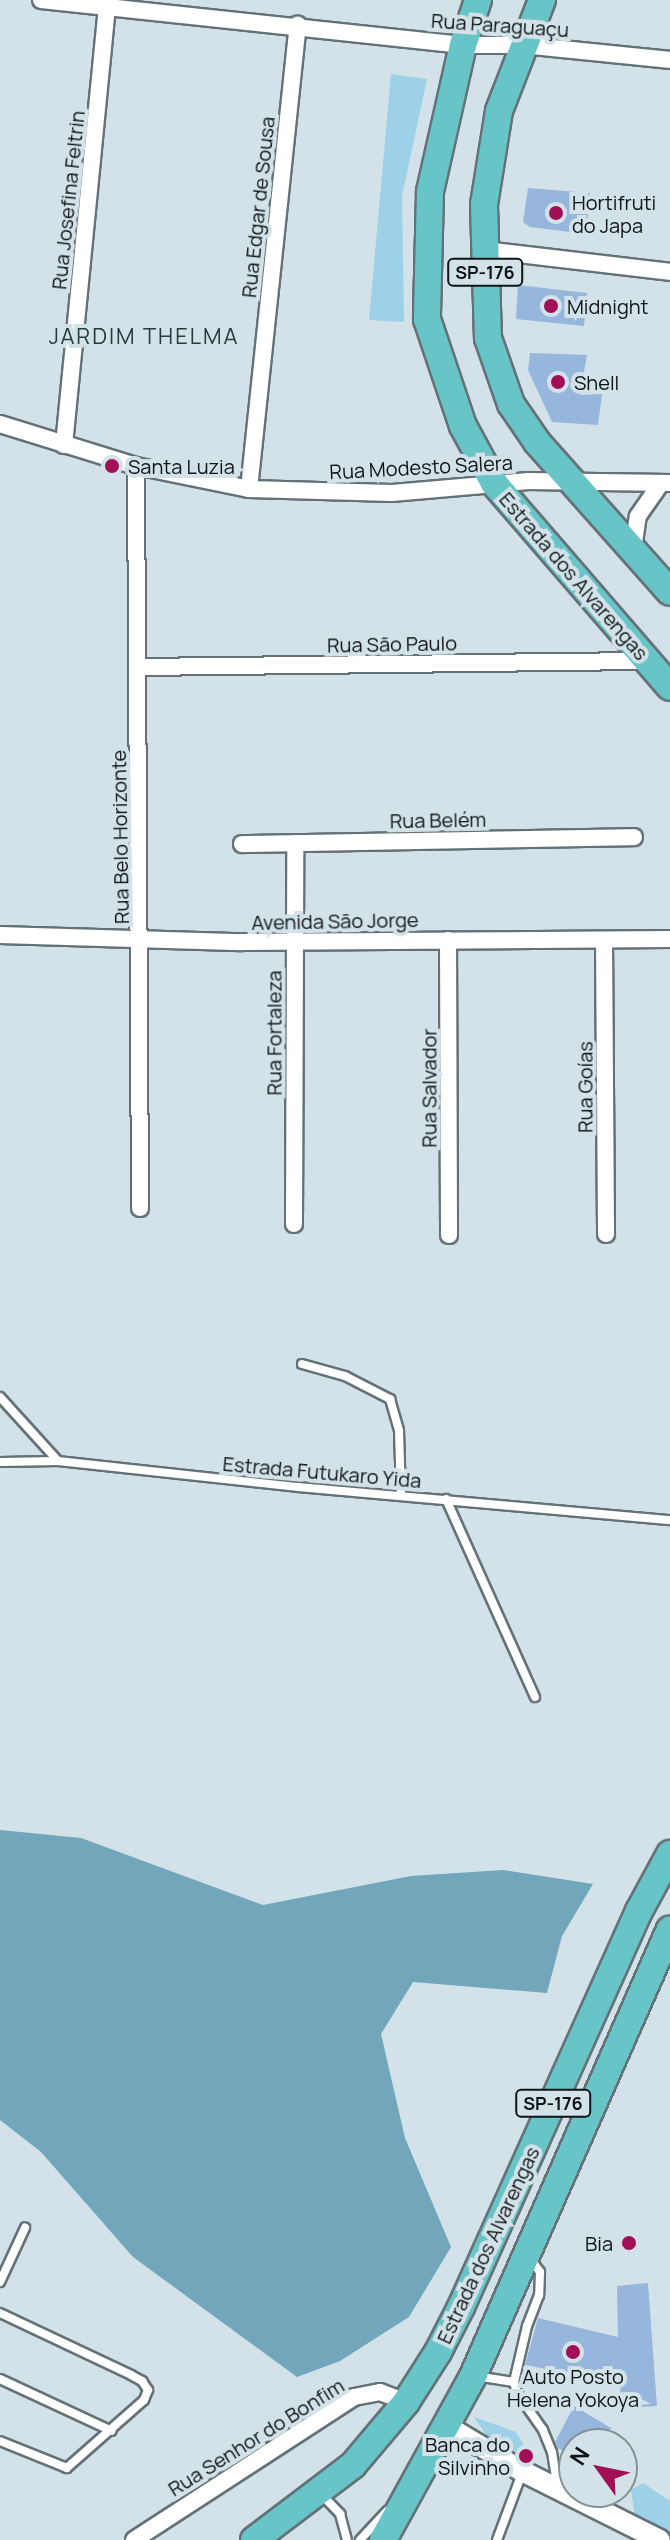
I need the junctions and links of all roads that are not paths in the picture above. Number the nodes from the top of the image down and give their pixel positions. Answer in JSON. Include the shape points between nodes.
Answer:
{"nodes":[{"id":1,"x":41,"y":0,"type":"edge"},
{"id":2,"x":478,"y":0,"type":"edge"},
{"id":3,"x":542,"y":0,"type":"edge"},
{"id":4,"x":107,"y":6,"type":"junction"},
{"id":5,"x":298,"y":25,"type":"junction"},
{"id":6,"x":463,"y":45,"type":"junction"},
{"id":7,"x":523,"y":45,"type":"junction"},
{"id":8,"x":670,"y":60,"type":"edge"},
{"id":9,"x":484,"y":250,"type":"junction"},
{"id":10,"x":670,"y":272,"type":"edge"},
{"id":11,"x":0,"y":424,"type":"edge"},
{"id":12,"x":64,"y":445,"type":"junction"},
{"id":13,"x":136,"y":466,"type":"junction"},
{"id":14,"x":570,"y":481,"type":"junction"},
{"id":15,"x":494,"y":483,"type":"junction"},
{"id":16,"x":666,"y":483,"type":"edge"},
{"id":17,"x":249,"y":489,"type":"junction"},
{"id":18,"x":633,"y":550,"type":"junction"},
{"id":19,"x":670,"y":592,"type":"edge"},
{"id":20,"x":646,"y":661,"type":"junction"},
{"id":21,"x":138,"y":667,"type":"junction"},
{"id":22,"x":670,"y":687,"type":"edge"},
{"id":23,"x":634,"y":837,"type":"dead end"},
{"id":24,"x":295,"y":843,"type":"junction"},
{"id":25,"x":242,"y":844,"type":"dead end"},
{"id":26,"x":0,"y":935,"type":"edge"},
{"id":27,"x":670,"y":939,"type":"edge"},
{"id":28,"x":448,"y":940,"type":"junction"},
{"id":29,"x":604,"y":940,"type":"junction"},
{"id":30,"x":141,"y":941,"type":"junction"},
{"id":31,"x":294,"y":941,"type":"junction"},
{"id":32,"x":140,"y":1208,"type":"dead end"},
{"id":33,"x":294,"y":1224,"type":"dead end"},
{"id":34,"x":606,"y":1234,"type":"dead end"},
{"id":35,"x":449,"y":1235,"type":"dead end"},
{"id":36,"x":302,"y":1364,"type":"dead end"},
{"id":37,"x":0,"y":1397,"type":"edge"},
{"id":38,"x":58,"y":1461,"type":"junction"},
{"id":39,"x":0,"y":1462,"type":"edge"},
{"id":40,"x":401,"y":1495,"type":"junction"},
{"id":41,"x":446,"y":1499,"type":"junction"},
{"id":42,"x":670,"y":1520,"type":"edge"},
{"id":43,"x":535,"y":1697,"type":"dead end"},
{"id":44,"x":670,"y":1854,"type":"edge"},
{"id":45,"x":670,"y":1929,"type":"edge"},
{"id":46,"x":25,"y":2228,"type":"dead end"},
{"id":47,"x":529,"y":2256,"type":"junction"},
{"id":48,"x":0,"y":2282,"type":"edge"},
{"id":49,"x":0,"y":2313,"type":"edge"},
{"id":50,"x":473,"y":2376,"type":"junction"},
{"id":51,"x":0,"y":2379,"type":"edge"},
{"id":52,"x":514,"y":2382,"type":"junction"},
{"id":53,"x":406,"y":2402,"type":"junction"},
{"id":54,"x":447,"y":2426,"type":"junction"},
{"id":55,"x":112,"y":2431,"type":"junction"},
{"id":56,"x":0,"y":2441,"type":"edge"},
{"id":57,"x":522,"y":2471,"type":"junction"},
{"id":58,"x":412,"y":2485,"type":"junction"},
{"id":59,"x":557,"y":2487,"type":"junction"},
{"id":60,"x":319,"y":2493,"type":"junction"},
{"id":61,"x":134,"y":2540,"type":"edge"},
{"id":62,"x":254,"y":2540,"type":"edge"},
{"id":63,"x":347,"y":2540,"type":"edge"},
{"id":64,"x":360,"y":2540,"type":"edge"},
{"id":65,"x":383,"y":2540,"type":"edge"},
{"id":66,"x":497,"y":2540,"type":"edge"},
{"id":67,"x":660,"y":2540,"type":"edge"}],
"edges":[{"from":1,"to":4,"type":"street","name":"Rua Paraguaçu"},
{"from":2,"to":6,"type":"main road","name":"Estrada dos Alvarengas","number":"SP-176"},
{"from":3,"to":7,"type":"main road","number":"SP-176"},
{"from":4,"to":5,"type":"street","name":"Rua Paraguaçu"},
{"from":4,"to":12,"type":"street","name":"Rua Josefina Feltrin"},
{"from":5,"to":6,"type":"street","name":"Rua Paraguaçu"},
{"from":5,"to":17,"type":"street","name":"Rua Edgar de Sousa"},
{"from":6,"to":7,"type":"street","name":"Rua Paraguaçu"},
{"from":6,"to":15,"type":"main road","name":"Estrada dos Alvarengas","number":"SP-176","via":[[430,192],[427,319],[463,426]]},
{"from":7,"to":8,"type":"street","name":"Rua Paraguaçu"},
{"from":7,"to":9,"type":"main road","number":"SP-176","via":[[499,111],[484,205]]},
{"from":9,"to":10,"type":"street"},
{"from":9,"to":14,"type":"main road","number":"SP-176","via":[[488,338],[496,368],[511,404]]},
{"from":11,"to":12,"type":"street","name":"Rua Modesto Salera"},
{"from":12,"to":13,"type":"street","name":"Rua Modesto Salera"},
{"from":13,"to":17,"type":"street","name":"Rua Modesto Salera"},
{"from":13,"to":21,"type":"street","name":"Rua Belo Horizonte"},
{"from":14,"to":15,"type":"street","name":"Rua Modesto Salera"},
{"from":14,"to":16,"type":"street","name":"Rua Modesto Salera"},
{"from":14,"to":18,"type":"main road","number":"SP-176"},
{"from":15,"to":17,"type":"street","name":"Rua Modesto Salera","via":[[392,493]]},
{"from":15,"to":20,"type":"main road","name":"Estrada dos Alvarengas","number":"SP-176"},
{"from":16,"to":18,"type":"street","name":"Rua Modesto Salera","via":[[638,516]]},
{"from":18,"to":19,"type":"main road","number":"SP-176"},
{"from":20,"to":21,"type":"street","name":"Rua São Paulo"},
{"from":20,"to":22,"type":"main road","name":"Estrada dos Alvarengas","number":"SP-176"},
{"from":21,"to":30,"type":"street","name":"Rua Belo Horizonte"},
{"from":23,"to":24,"type":"street","name":"Rua Belém"},
{"from":24,"to":25,"type":"street","name":"Rua Belém"},
{"from":24,"to":31,"type":"street","name":"Rua Fortaleza"},
{"from":26,"to":30,"type":"street","name":"Avenida São Jorge"},
{"from":27,"to":29,"type":"street","name":"Avenida São Jorge"},
{"from":28,"to":29,"type":"street","name":"Avenida São Jorge"},
{"from":28,"to":31,"type":"street","name":"Avenida São Jorge"},
{"from":28,"to":35,"type":"street","name":"Rua Salvador"},
{"from":29,"to":34,"type":"street","name":"Rua Goías"},
{"from":30,"to":31,"type":"street","name":"Avenida São Jorge"},
{"from":30,"to":32,"type":"street","name":"Rua Belo Horizonte"},
{"from":31,"to":33,"type":"street","name":"Rua Fortaleza"},
{"from":36,"to":40,"type":"lane","via":[[345,1376],[390,1399],[399,1431]]},
{"from":37,"to":38,"type":"lane"},
{"from":38,"to":39,"type":"lane","name":"Estrada Futukaro Yida"},
{"from":38,"to":40,"type":"lane","name":"Estrada Futukaro Yida"},
{"from":40,"to":41,"type":"lane","name":"Estrada Futukaro Yida"},
{"from":41,"to":42,"type":"lane","name":"Estrada Futukaro Yida"},
{"from":41,"to":43,"type":"lane"},
{"from":44,"to":53,"type":"main road","name":"Estrada dos Alvarengas","number":"SP-176","via":[[639,1911],[461,2307]]},
{"from":45,"to":47,"type":"main road","name":"Estrada dos Alvarengas","number":"SP-176"},
{"from":46,"to":48,"type":"lane"},
{"from":47,"to":50,"type":"main road","name":"Estrada dos Alvarengas","number":"SP-176"},
{"from":47,"to":52,"type":"lane","via":[[540,2272],[539,2295]]},
{"from":49,"to":55,"type":"lane","via":[[142,2381],[148,2390],[144,2400]]},
{"from":50,"to":52,"type":"lane"},
{"from":50,"to":54,"type":"main road","name":"Estrada dos Alvarengas","number":"SP-176"},
{"from":51,"to":55,"type":"lane"},
{"from":52,"to":59,"type":"lane","via":[[547,2441]]},
{"from":53,"to":60,"type":"main road","name":"Estrada dos Alvarengas","number":"SP-176","via":[[353,2465]]},
{"from":53,"to":61,"type":"street","name":"Rua Senhor do Bonfim","via":[[380,2392],[354,2397]]},
{"from":54,"to":57,"type":"street"},
{"from":54,"to":58,"type":"main road","name":"Estrada dos Alvarengas","number":"SP-176"},
{"from":55,"to":56,"type":"lane","via":[[67,2468]]},
{"from":57,"to":59,"type":"street"},
{"from":57,"to":66,"type":"lane"},
{"from":58,"to":64,"type":"lane"},
{"from":58,"to":65,"type":"main road","name":"Estrada dos Alvarengas","number":"SP-176"},
{"from":59,"to":67,"type":"street"},
{"from":60,"to":62,"type":"main road","name":"Estrada dos Alvarengas","number":"SP-176"},
{"from":60,"to":63,"type":"lane","via":[[340,2514]]}]}
